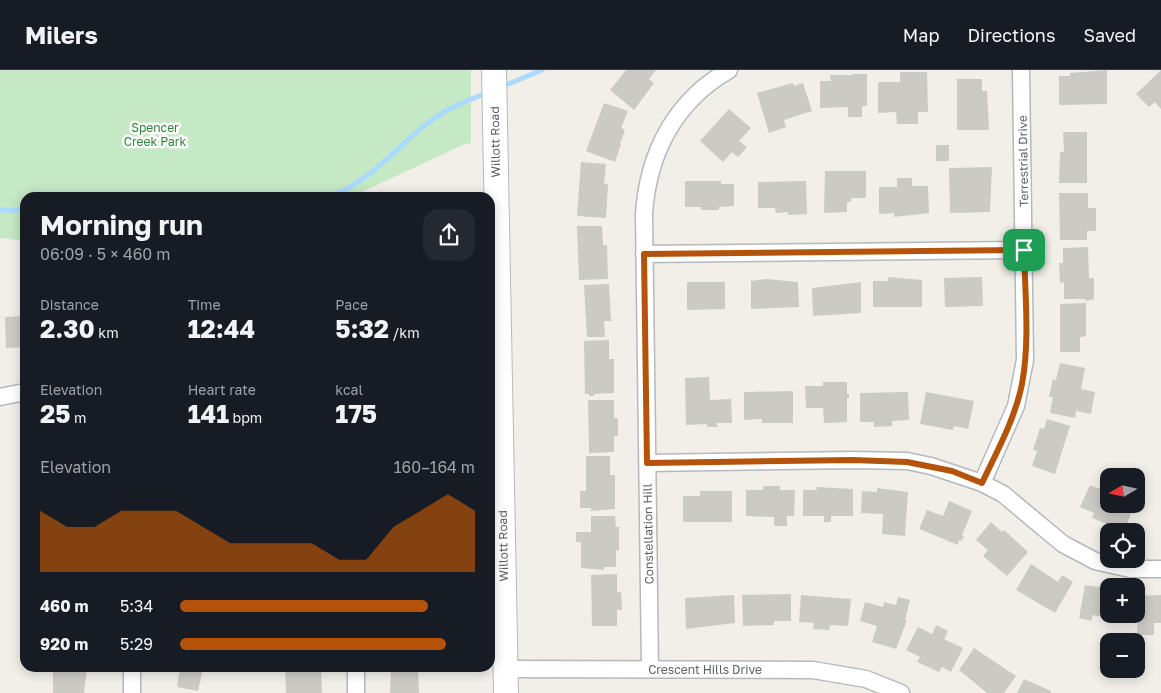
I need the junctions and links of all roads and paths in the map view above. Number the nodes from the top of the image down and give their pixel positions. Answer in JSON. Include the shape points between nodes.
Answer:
{"nodes":[{"id":1,"x":494,"y":70,"type":"edge"},
{"id":2,"x":729,"y":70,"type":"edge"},
{"id":3,"x":1022,"y":70,"type":"edge"},
{"id":4,"x":1024,"y":250,"type":"junction"},
{"id":5,"x":644,"y":254,"type":"junction"},
{"id":6,"x":20,"y":393,"type":"edge"},
{"id":7,"x":0,"y":396,"type":"edge"},
{"id":8,"x":647,"y":463,"type":"junction"},
{"id":9,"x":982,"y":483,"type":"junction"},
{"id":10,"x":1161,"y":569,"type":"edge"},
{"id":11,"x":506,"y":668,"type":"junction"},
{"id":12,"x":650,"y":669,"type":"junction"},
{"id":13,"x":132,"y":672,"type":"edge"},
{"id":14,"x":356,"y":672,"type":"edge"},
{"id":15,"x":132,"y":693,"type":"edge"},
{"id":16,"x":356,"y":693,"type":"edge"},
{"id":17,"x":506,"y":693,"type":"edge"},
{"id":18,"x":901,"y":693,"type":"edge"}],
"edges":[{"from":1,"to":11,"type":"main road","name":"Willott Road"},
{"from":2,"to":5,"type":"street","name":"Constellation Hill","via":[[703,88],[686,106],[672,122],[661,143],[651,165],[646,188]]},
{"from":3,"to":4,"type":"street","name":"Terrestrial Drive"},
{"from":4,"to":5,"type":"street"},
{"from":4,"to":9,"type":"street","name":"Terrestrial Drive","via":[[1026,360],[1022,385],[1007,430]]},
{"from":5,"to":8,"type":"street","name":"Constellation Hill"},
{"from":6,"to":7,"type":"street"},
{"from":8,"to":9,"type":"street","via":[[907,462],[952,471]]},
{"from":8,"to":12,"type":"street","name":"Constellation Hill"},
{"from":9,"to":10,"type":"street","via":[[1003,494],[1079,554],[1111,566]]},
{"from":11,"to":12,"type":"street","name":"Crescent Hills Drive"},
{"from":11,"to":17,"type":"main road","name":"Willott Road"},
{"from":12,"to":18,"type":"street","name":"Crescent Hills Drive","via":[[812,670],[866,679]]},
{"from":13,"to":15,"type":"street"},
{"from":14,"to":16,"type":"street"}]}
